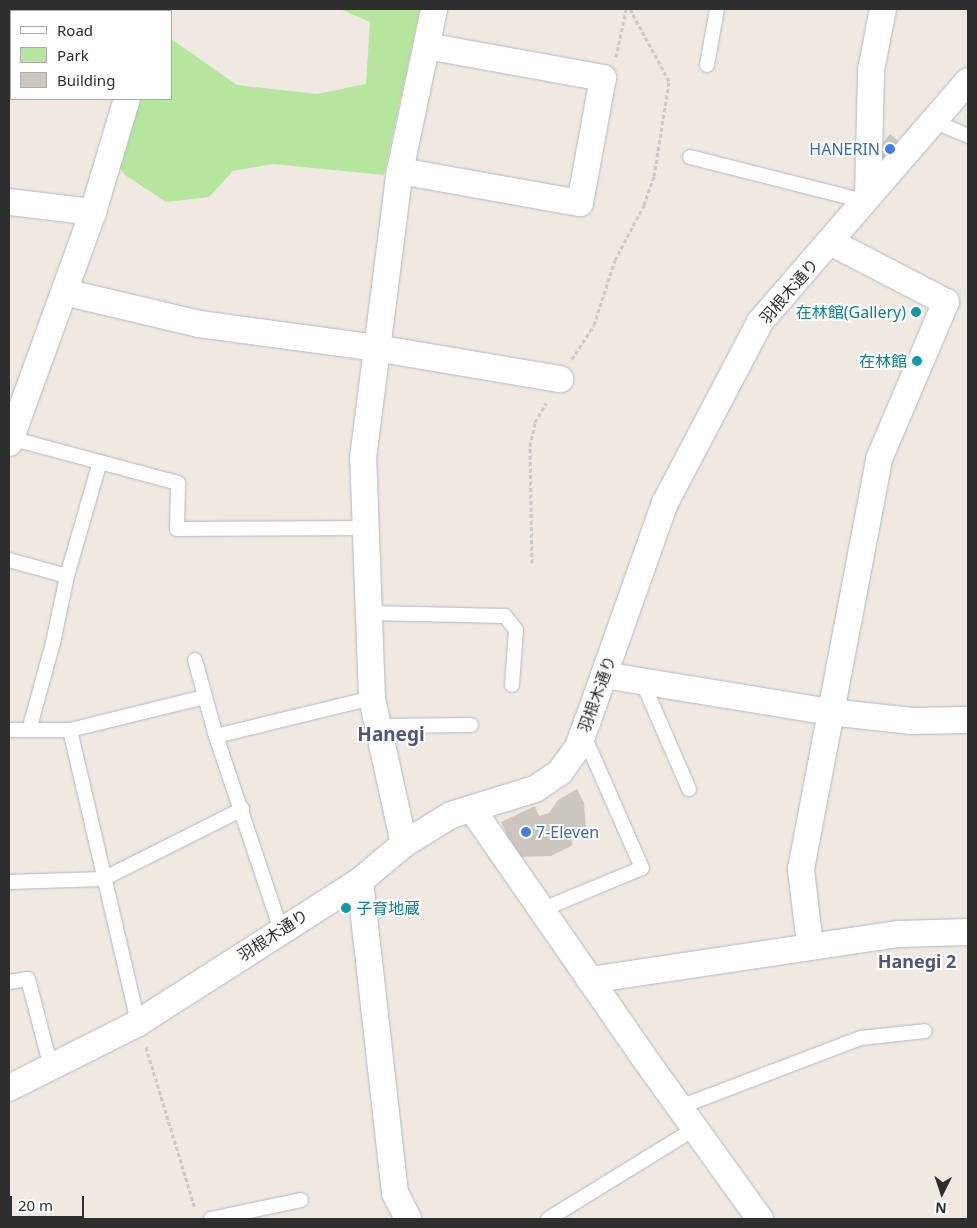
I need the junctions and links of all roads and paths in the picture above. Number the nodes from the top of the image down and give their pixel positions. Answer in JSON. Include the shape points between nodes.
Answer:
{"nodes":[{"id":1,"x":434,"y":9,"type":"edge"},
{"id":2,"x":628,"y":9,"type":"edge"},
{"id":3,"x":718,"y":9,"type":"edge"},
{"id":4,"x":883,"y":9,"type":"edge"},
{"id":5,"x":427,"y":46,"type":"junction"},
{"id":6,"x":707,"y":65,"type":"dead end"},
{"id":7,"x":604,"y":78,"type":"junction"},
{"id":8,"x":968,"y":80,"type":"edge"},
{"id":9,"x":127,"y":100,"type":"edge"},
{"id":10,"x":933,"y":121,"type":"junction"},
{"id":11,"x":968,"y":136,"type":"edge"},
{"id":12,"x":690,"y":157,"type":"dead end"},
{"id":13,"x":400,"y":171,"type":"junction"},
{"id":14,"x":866,"y":199,"type":"junction"},
{"id":15,"x":9,"y":202,"type":"edge"},
{"id":16,"x":93,"y":212,"type":"junction"},
{"id":17,"x":832,"y":243,"type":"junction"},
{"id":18,"x":64,"y":292,"type":"junction"},
{"id":19,"x":376,"y":348,"type":"junction"},
{"id":20,"x":560,"y":379,"type":"junction"},
{"id":21,"x":9,"y":440,"type":"edge"},
{"id":22,"x":100,"y":462,"type":"junction"},
{"id":23,"x":365,"y":528,"type":"junction"},
{"id":24,"x":9,"y":560,"type":"edge"},
{"id":25,"x":532,"y":564,"type":"dead end"},
{"id":26,"x":67,"y":576,"type":"junction"},
{"id":27,"x":368,"y":613,"type":"junction"},
{"id":28,"x":195,"y":660,"type":"dead end"},
{"id":29,"x":604,"y":675,"type":"junction"},
{"id":30,"x":642,"y":681,"type":"junction"},
{"id":31,"x":512,"y":685,"type":"dead end"},
{"id":32,"x":204,"y":697,"type":"junction"},
{"id":33,"x":372,"y":698,"type":"junction"},
{"id":34,"x":830,"y":712,"type":"junction"},
{"id":35,"x":968,"y":720,"type":"edge"},
{"id":36,"x":472,"y":725,"type":"dead end"},
{"id":37,"x":378,"y":726,"type":"junction"},
{"id":38,"x":9,"y":730,"type":"edge"},
{"id":39,"x":29,"y":730,"type":"junction"},
{"id":40,"x":70,"y":730,"type":"junction"},
{"id":41,"x":582,"y":734,"type":"junction"},
{"id":42,"x":216,"y":736,"type":"junction"},
{"id":43,"x":689,"y":789,"type":"dead end"},
{"id":44,"x":242,"y":809,"type":"junction"},
{"id":45,"x":472,"y":809,"type":"junction"},
{"id":46,"x":404,"y":844,"type":"junction"},
{"id":47,"x":103,"y":880,"type":"junction"},
{"id":48,"x":360,"y":881,"type":"junction"},
{"id":49,"x":9,"y":882,"type":"edge"},
{"id":50,"x":541,"y":910,"type":"junction"},
{"id":51,"x":281,"y":930,"type":"junction"},
{"id":52,"x":968,"y":932,"type":"edge"},
{"id":53,"x":810,"y":945,"type":"junction"},
{"id":54,"x":590,"y":980,"type":"junction"},
{"id":55,"x":9,"y":982,"type":"edge"},
{"id":56,"x":138,"y":1022,"type":"junction"},
{"id":57,"x":925,"y":1030,"type":"dead end"},
{"id":58,"x":52,"y":1067,"type":"junction"},
{"id":59,"x":9,"y":1088,"type":"edge"},
{"id":60,"x":680,"y":1107,"type":"junction"},
{"id":61,"x":696,"y":1128,"type":"junction"},
{"id":62,"x":301,"y":1200,"type":"dead end"},
{"id":63,"x":196,"y":1210,"type":"dead end"},
{"id":64,"x":211,"y":1219,"type":"edge"},
{"id":65,"x":408,"y":1219,"type":"edge"},
{"id":66,"x":548,"y":1219,"type":"edge"},
{"id":67,"x":760,"y":1219,"type":"edge"}],
"edges":[{"from":1,"to":5,"type":"street"},
{"from":2,"to":7,"type":"path","via":[[614,69]]},
{"from":2,"to":20,"type":"path","via":[[668,81],[654,176],[644,205],[615,260],[594,324]]},
{"from":3,"to":6,"type":"lane"},
{"from":4,"to":14,"type":"street","via":[[871,70]]},
{"from":5,"to":7,"type":"street"},
{"from":5,"to":13,"type":"street"},
{"from":7,"to":13,"type":"street","via":[[580,203]]},
{"from":8,"to":10,"type":"street","name":"羽根木通り"},
{"from":9,"to":16,"type":"street"},
{"from":10,"to":11,"type":"lane"},
{"from":10,"to":14,"type":"street","name":"羽根木通り"},
{"from":12,"to":14,"type":"lane"},
{"from":13,"to":19,"type":"street"},
{"from":14,"to":17,"type":"street","name":"羽根木通り"},
{"from":15,"to":16,"type":"street"},
{"from":16,"to":18,"type":"street"},
{"from":17,"to":29,"type":"street","name":"羽根木通り","via":[[760,322],[665,503]]},
{"from":17,"to":34,"type":"street","via":[[946,302],[879,459]]},
{"from":18,"to":19,"type":"street","via":[[199,324]]},
{"from":18,"to":21,"type":"street"},
{"from":19,"to":20,"type":"street"},
{"from":19,"to":23,"type":"street","via":[[363,458]]},
{"from":20,"to":25,"type":"path","via":[[535,422],[530,446]]},
{"from":21,"to":22,"type":"lane"},
{"from":22,"to":23,"type":"lane","via":[[178,483],[176,529]]},
{"from":22,"to":26,"type":"lane"},
{"from":23,"to":27,"type":"street"},
{"from":24,"to":26,"type":"lane"},
{"from":26,"to":39,"type":"lane"},
{"from":27,"to":31,"type":"lane","via":[[505,616],[516,630]]},
{"from":27,"to":33,"type":"street"},
{"from":28,"to":32,"type":"lane"},
{"from":29,"to":30,"type":"street"},
{"from":29,"to":41,"type":"street","name":"羽根木通り"},
{"from":30,"to":34,"type":"street"},
{"from":30,"to":43,"type":"lane"},
{"from":32,"to":40,"type":"lane"},
{"from":32,"to":42,"type":"lane"},
{"from":33,"to":37,"type":"street"},
{"from":33,"to":42,"type":"lane"},
{"from":34,"to":35,"type":"street","via":[[912,721]]},
{"from":34,"to":53,"type":"street","via":[[801,869]]},
{"from":36,"to":37,"type":"lane"},
{"from":37,"to":46,"type":"street"},
{"from":38,"to":39,"type":"lane"},
{"from":39,"to":40,"type":"lane"},
{"from":40,"to":47,"type":"lane"},
{"from":41,"to":45,"type":"street","name":"羽根木通り","via":[[578,747],[560,772],[535,789]]},
{"from":41,"to":50,"type":"lane","via":[[642,868]]},
{"from":42,"to":44,"type":"lane"},
{"from":44,"to":47,"type":"lane"},
{"from":44,"to":51,"type":"lane"},
{"from":45,"to":46,"type":"street","name":"羽根木通り","via":[[451,815]]},
{"from":45,"to":50,"type":"street"},
{"from":46,"to":48,"type":"street","name":"羽根木通り"},
{"from":47,"to":49,"type":"lane"},
{"from":47,"to":56,"type":"lane"},
{"from":48,"to":51,"type":"street","name":"羽根木通り"},
{"from":48,"to":65,"type":"street","via":[[395,1193]]},
{"from":50,"to":54,"type":"street"},
{"from":51,"to":56,"type":"street","name":"羽根木通り"},
{"from":52,"to":53,"type":"street","via":[[899,934]]},
{"from":53,"to":54,"type":"street"},
{"from":54,"to":60,"type":"street"},
{"from":55,"to":58,"type":"lane","via":[[28,979]]},
{"from":56,"to":58,"type":"street","name":"羽根木通り"},
{"from":56,"to":63,"type":"path"},
{"from":57,"to":60,"type":"lane","via":[[861,1038]]},
{"from":58,"to":59,"type":"street","name":"羽根木通り"},
{"from":60,"to":61,"type":"street"},
{"from":61,"to":66,"type":"lane"},
{"from":61,"to":67,"type":"street"},
{"from":62,"to":64,"type":"lane"}]}
